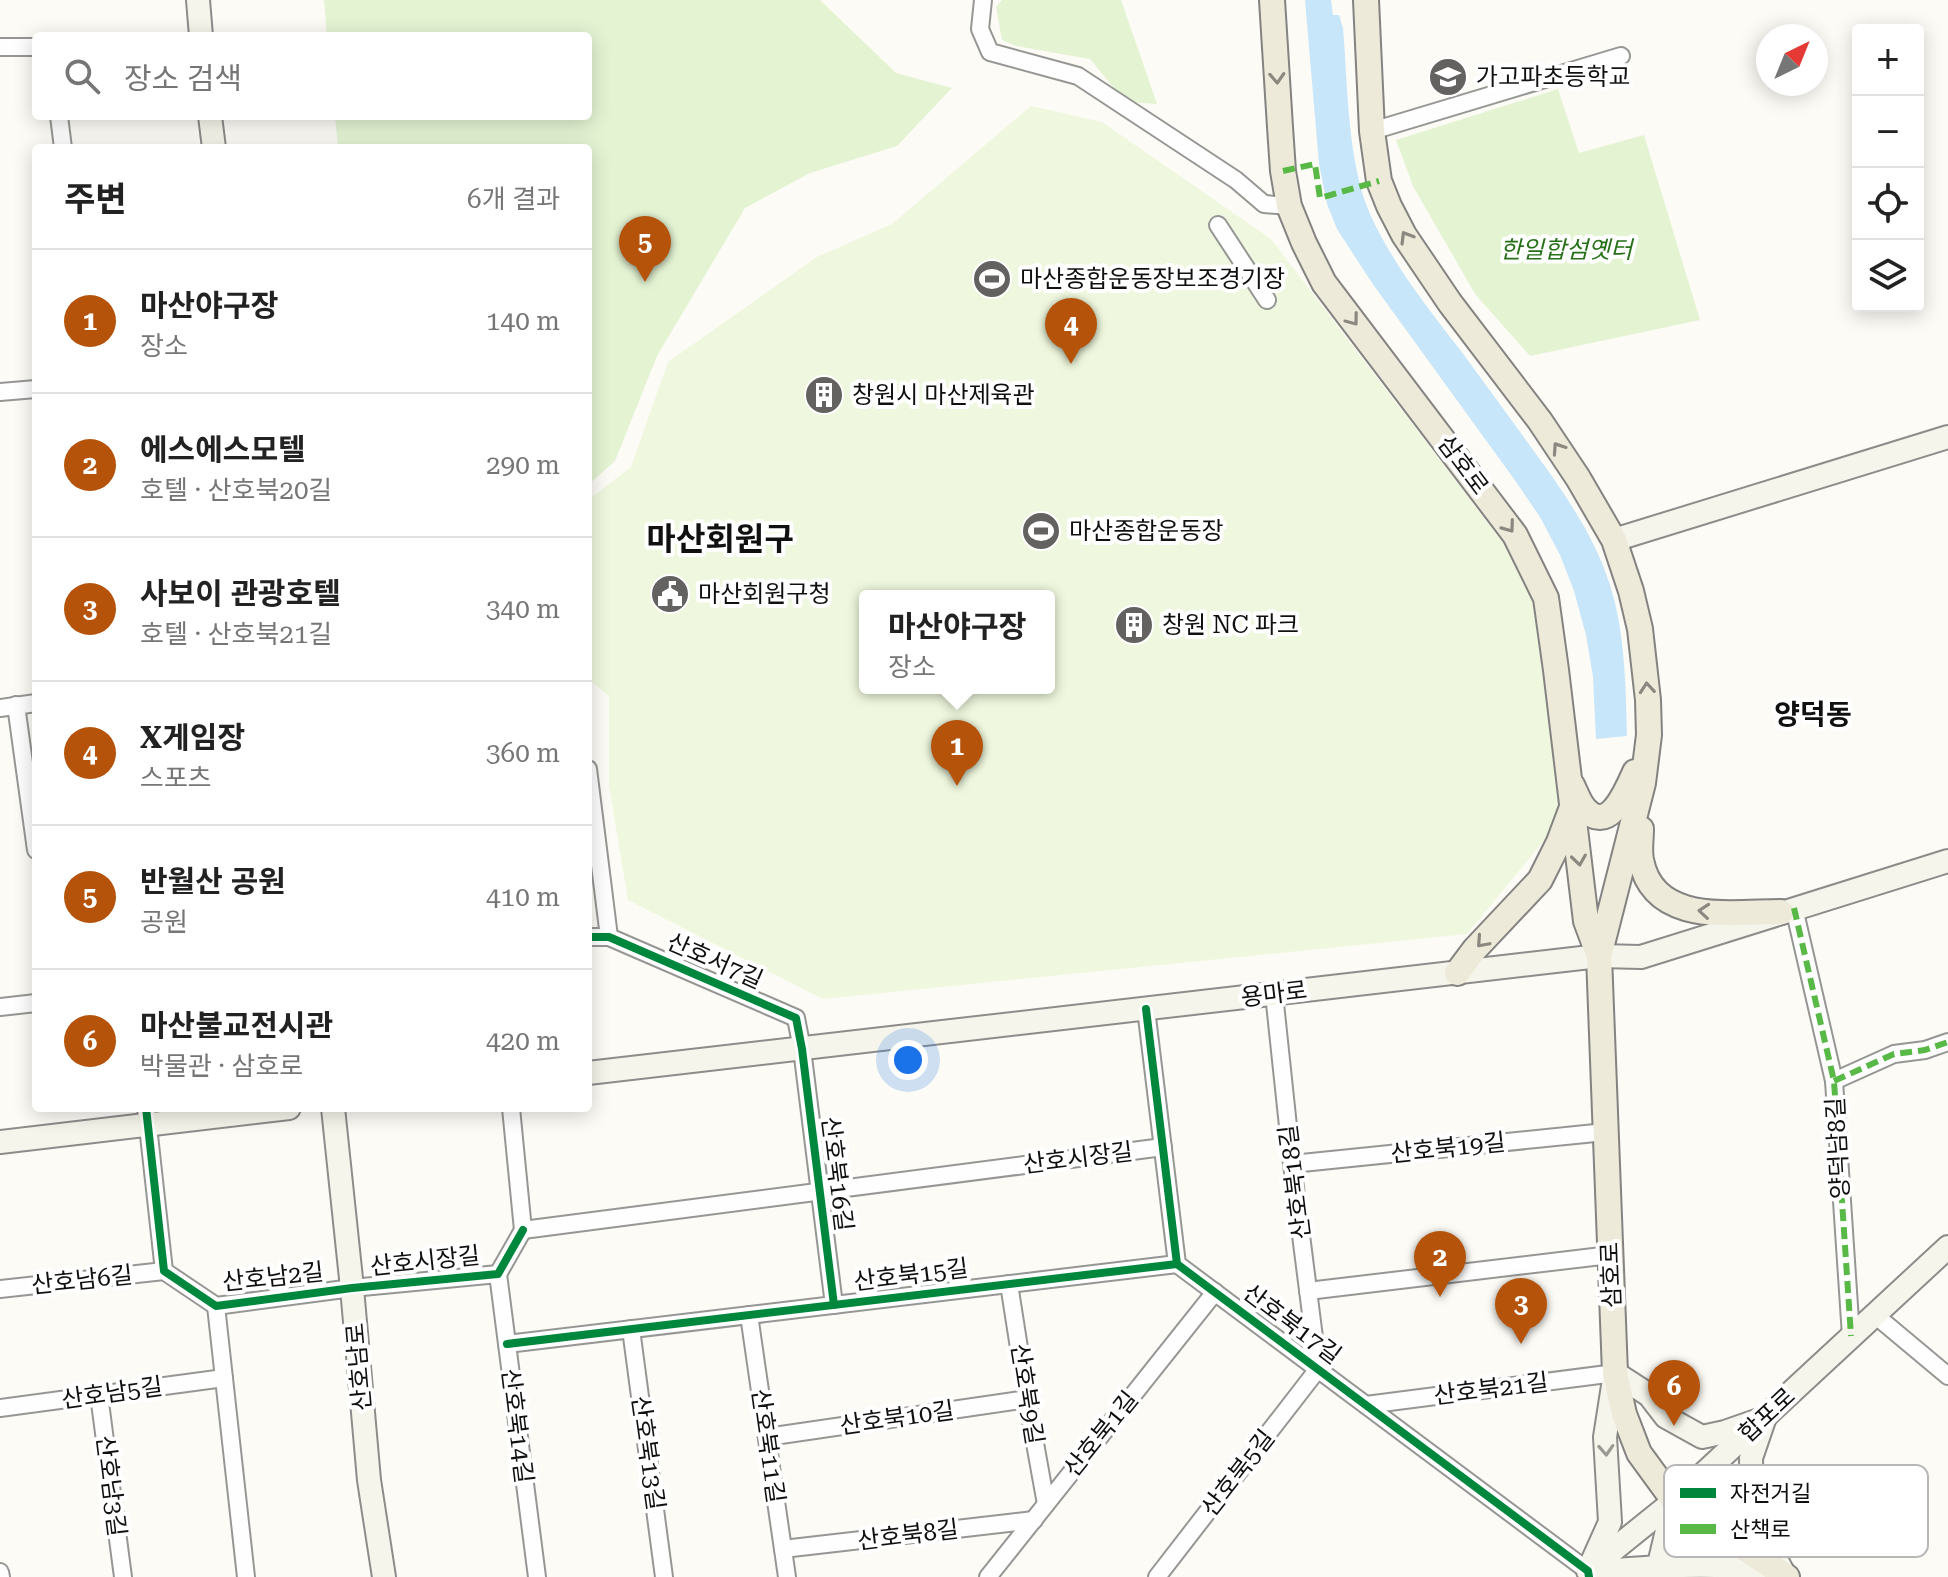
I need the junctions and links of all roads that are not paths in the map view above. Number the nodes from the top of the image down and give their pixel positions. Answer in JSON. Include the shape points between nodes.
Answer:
{"nodes":[{"id":1,"x":198,"y":0,"type":"edge"},
{"id":2,"x":983,"y":0,"type":"edge"},
{"id":3,"x":1272,"y":0,"type":"edge"},
{"id":4,"x":1366,"y":1,"type":"edge"},
{"id":5,"x":201,"y":32,"type":"edge"},
{"id":6,"x":0,"y":47,"type":"edge"},
{"id":7,"x":32,"y":47,"type":"edge"},
{"id":8,"x":1621,"y":56,"type":"dead end"},
{"id":9,"x":60,"y":120,"type":"edge"},
{"id":10,"x":210,"y":120,"type":"edge"},
{"id":11,"x":1372,"y":131,"type":"junction"},
{"id":12,"x":62,"y":144,"type":"edge"},
{"id":13,"x":214,"y":144,"type":"edge"},
{"id":14,"x":1289,"y":206,"type":"junction"},
{"id":15,"x":1218,"y":225,"type":"dead end"},
{"id":16,"x":1267,"y":300,"type":"dead end"},
{"id":17,"x":32,"y":389,"type":"edge"},
{"id":18,"x":0,"y":392,"type":"edge"},
{"id":19,"x":1948,"y":437,"type":"edge"},
{"id":20,"x":1614,"y":540,"type":"junction"},
{"id":21,"x":32,"y":703,"type":"edge"},
{"id":22,"x":8,"y":706,"type":"edge"},
{"id":23,"x":1647,"y":747,"type":"junction"},
{"id":24,"x":1569,"y":780,"type":"junction"},
{"id":25,"x":1643,"y":783,"type":"junction"},
{"id":26,"x":592,"y":801,"type":"edge"},
{"id":27,"x":1572,"y":807,"type":"junction"},
{"id":28,"x":32,"y":829,"type":"edge"},
{"id":29,"x":1948,"y":861,"type":"edge"},
{"id":30,"x":1788,"y":910,"type":"junction"},
{"id":31,"x":592,"y":937,"type":"edge"},
{"id":32,"x":609,"y":937,"type":"junction"},
{"id":33,"x":1599,"y":956,"type":"junction"},
{"id":34,"x":1457,"y":973,"type":"junction"},
{"id":35,"x":1274,"y":994,"type":"junction"},
{"id":36,"x":32,"y":1003,"type":"edge"},
{"id":37,"x":0,"y":1007,"type":"edge"},
{"id":38,"x":1146,"y":1009,"type":"junction"},
{"id":39,"x":1948,"y":1042,"type":"edge"},
{"id":40,"x":802,"y":1049,"type":"junction"},
{"id":41,"x":592,"y":1073,"type":"edge"},
{"id":42,"x":1834,"y":1081,"type":"junction"},
{"id":43,"x":218,"y":1112,"type":"edge"},
{"id":44,"x":333,"y":1112,"type":"edge"},
{"id":45,"x":511,"y":1112,"type":"edge"},
{"id":46,"x":147,"y":1116,"type":"edge"},
{"id":47,"x":1605,"y":1132,"type":"junction"},
{"id":48,"x":0,"y":1142,"type":"edge"},
{"id":49,"x":1163,"y":1147,"type":"junction"},
{"id":50,"x":1292,"y":1164,"type":"junction"},
{"id":51,"x":819,"y":1191,"type":"junction"},
{"id":52,"x":523,"y":1230,"type":"junction"},
{"id":53,"x":1948,"y":1247,"type":"edge"},
{"id":54,"x":1610,"y":1255,"type":"junction"},
{"id":55,"x":1177,"y":1264,"type":"junction"},
{"id":56,"x":164,"y":1271,"type":"junction"},
{"id":57,"x":498,"y":1274,"type":"junction"},
{"id":58,"x":1009,"y":1284,"type":"junction"},
{"id":59,"x":352,"y":1288,"type":"junction"},
{"id":60,"x":0,"y":1289,"type":"edge"},
{"id":61,"x":1308,"y":1291,"type":"junction"},
{"id":62,"x":1215,"y":1292,"type":"junction"},
{"id":63,"x":834,"y":1305,"type":"junction"},
{"id":64,"x":216,"y":1306,"type":"junction"},
{"id":65,"x":749,"y":1315,"type":"junction"},
{"id":66,"x":1875,"y":1315,"type":"junction"},
{"id":67,"x":631,"y":1329,"type":"junction"},
{"id":68,"x":1851,"y":1336,"type":"junction"},
{"id":69,"x":507,"y":1344,"type":"junction"},
{"id":70,"x":1318,"y":1369,"type":"junction"},
{"id":71,"x":1615,"y":1373,"type":"junction"},
{"id":72,"x":1948,"y":1376,"type":"edge"},
{"id":73,"x":224,"y":1378,"type":"junction"},
{"id":74,"x":99,"y":1395,"type":"junction"},
{"id":75,"x":1027,"y":1399,"type":"junction"},
{"id":76,"x":1366,"y":1405,"type":"junction"},
{"id":77,"x":0,"y":1408,"type":"edge"},
{"id":78,"x":1765,"y":1418,"type":"junction"},
{"id":79,"x":767,"y":1437,"type":"junction"},
{"id":80,"x":1713,"y":1465,"type":"edge"},
{"id":81,"x":1751,"y":1465,"type":"edge"},
{"id":82,"x":1664,"y":1487,"type":"edge"},
{"id":83,"x":1046,"y":1504,"type":"junction"},
{"id":84,"x":1664,"y":1509,"type":"edge"},
{"id":85,"x":1034,"y":1520,"type":"junction"},
{"id":86,"x":1664,"y":1543,"type":"edge"},
{"id":87,"x":783,"y":1549,"type":"junction"},
{"id":88,"x":1758,"y":1557,"type":"edge"},
{"id":89,"x":1775,"y":1557,"type":"edge"},
{"id":90,"x":1657,"y":1572,"type":"edge"},
{"id":91,"x":1586,"y":1575,"type":"edge"},
{"id":92,"x":1786,"y":1576,"type":"edge"},
{"id":93,"x":123,"y":1577,"type":"edge"},
{"id":94,"x":246,"y":1577,"type":"edge"},
{"id":95,"x":384,"y":1577,"type":"edge"},
{"id":96,"x":537,"y":1577,"type":"edge"},
{"id":97,"x":664,"y":1577,"type":"edge"},
{"id":98,"x":787,"y":1577,"type":"edge"},
{"id":99,"x":988,"y":1577,"type":"edge"},
{"id":100,"x":1157,"y":1577,"type":"edge"},
{"id":101,"x":1771,"y":1577,"type":"edge"}],
"edges":[{"from":1,"to":5,"type":"main road"},
{"from":2,"to":14,"type":"street","via":[[980,29],[990,52],[1078,76],[1264,204]]},
{"from":3,"to":14,"type":"main road","name":"삼호로","one_way":true},
{"from":4,"to":11,"type":"main road","name":"삼호로"},
{"from":6,"to":7,"type":"street"},
{"from":8,"to":11,"type":"street"},
{"from":9,"to":12,"type":"street"},
{"from":10,"to":13,"type":"main road"},
{"from":20,"to":11,"type":"main road","name":"삼호로","one_way":true,"via":[[1540,421],[1404,235],[1379,181]]},
{"from":14,"to":24,"type":"main road","name":"삼호로","one_way":true,"via":[[1324,283],[1515,535],[1530,564],[1546,598]]},
{"from":15,"to":16,"type":"street"},
{"from":17,"to":18,"type":"street"},
{"from":19,"to":20,"type":"main road"},
{"from":23,"to":20,"type":"main road","name":"삼호로","one_way":true,"via":[[1640,629]]},
{"from":21,"to":22,"type":"street"},
{"from":22,"to":28,"type":"street"},
{"from":23,"to":24,"type":"main road","via":[[1623,798],[1602,817],[1585,809]]},
{"from":23,"to":25,"type":"main road","name":"삼호로"},
{"from":24,"to":27,"type":"main road","name":"삼호로"},
{"from":30,"to":25,"type":"main road","one_way":true,"via":[[1695,912],[1664,898],[1644,873],[1640,857]]},
{"from":25,"to":33,"type":"main road","name":"삼호로"},
{"from":26,"to":32,"type":"street"},
{"from":27,"to":33,"type":"main road","name":"삼호로","one_way":true,"via":[[1586,921]]},
{"from":27,"to":34,"type":"main road","one_way":true,"via":[[1540,880]]},
{"from":29,"to":30,"type":"main road","name":"용마로"},
{"from":30,"to":33,"type":"main road","name":"용마로","via":[[1641,957]]},
{"from":30,"to":42,"type":"street"},
{"from":31,"to":32,"type":"street","name":"산호서7길"},
{"from":32,"to":40,"type":"street","name":"산호서7길","via":[[796,1018]]},
{"from":33,"to":34,"type":"main road","name":"용마로"},
{"from":33,"to":47,"type":"main road","name":"삼호로"},
{"from":34,"to":35,"type":"main road","name":"용마로"},
{"from":35,"to":38,"type":"main road","name":"용마로"},
{"from":35,"to":50,"type":"street","name":"산호북18길"},
{"from":36,"to":37,"type":"street"},
{"from":38,"to":40,"type":"main road","name":"용마로"},
{"from":38,"to":49,"type":"street"},
{"from":39,"to":42,"type":"street","name":"양덕남8길","via":[[1894,1054]]},
{"from":40,"to":41,"type":"main road","name":"용마로"},
{"from":40,"to":51,"type":"street","name":"산호북16길"},
{"from":42,"to":68,"type":"street","name":"양덕남8길"},
{"from":43,"to":46,"type":"main road"},
{"from":44,"to":59,"type":"main road","name":"산호남로"},
{"from":45,"to":52,"type":"street"},
{"from":46,"to":48,"type":"main road"},
{"from":46,"to":56,"type":"street"},
{"from":47,"to":50,"type":"street","name":"산호북19길"},
{"from":47,"to":54,"type":"main road","name":"삼호로"},
{"from":49,"to":51,"type":"street","name":"산호시장길"},
{"from":49,"to":55,"type":"street"},
{"from":50,"to":61,"type":"street","name":"산호북18길"},
{"from":51,"to":52,"type":"street","name":"산호시장길"},
{"from":51,"to":63,"type":"street","name":"산호북16길"},
{"from":52,"to":57,"type":"street","name":"산호시장길"},
{"from":53,"to":66,"type":"main road","name":"합포로"},
{"from":54,"to":61,"type":"street"},
{"from":54,"to":71,"type":"main road","name":"삼호로"},
{"from":55,"to":58,"type":"street","name":"산호북15길"},
{"from":55,"to":62,"type":"street","name":"산호북17길"},
{"from":56,"to":60,"type":"street","name":"산호남6길"},
{"from":56,"to":64,"type":"street","name":"산호남2길"},
{"from":57,"to":59,"type":"street","name":"산호시장길"},
{"from":57,"to":69,"type":"street","name":"산호북14길"},
{"from":58,"to":63,"type":"street","name":"산호북15길"},
{"from":58,"to":75,"type":"street","name":"산호북9길"},
{"from":59,"to":64,"type":"street","name":"산호남2길"},
{"from":59,"to":95,"type":"main road","name":"산호남로","via":[[369,1480]]},
{"from":61,"to":70,"type":"street","name":"산호북18길"},
{"from":62,"to":70,"type":"street","name":"산호북17길"},
{"from":62,"to":83,"type":"street","name":"산호북1길"},
{"from":63,"to":65,"type":"street","name":"산호북15길"},
{"from":64,"to":73,"type":"street","name":"산호남2길"},
{"from":65,"to":67,"type":"street","name":"산호북15길"},
{"from":65,"to":79,"type":"street","name":"산호북11길"},
{"from":66,"to":68,"type":"main road","name":"합포로"},
{"from":66,"to":72,"type":"street"},
{"from":67,"to":69,"type":"street","name":"산호북15길"},
{"from":67,"to":97,"type":"street","name":"산호북13길"},
{"from":68,"to":78,"type":"main road","name":"합포로"},
{"from":69,"to":96,"type":"street","name":"산호북14길"},
{"from":70,"to":76,"type":"street","name":"산호북17길"},
{"from":70,"to":100,"type":"street","name":"산호북5길"},
{"from":71,"to":76,"type":"street","name":"산호북21길"},
{"from":71,"to":78,"type":"main road","via":[[1649,1395],[1666,1417],[1702,1437]]},
{"from":71,"to":82,"type":"main road","name":"삼호로","via":[[1639,1453]]},
{"from":71,"to":91,"type":"main road","one_way":true,"via":[[1605,1437],[1610,1522]]},
{"from":73,"to":74,"type":"street","name":"산호남5길"},
{"from":73,"to":94,"type":"street","name":"산호남2길"},
{"from":74,"to":77,"type":"street","name":"산호남5길"},
{"from":74,"to":93,"type":"street","name":"산호남3길"},
{"from":75,"to":79,"type":"street","name":"산호북10길"},
{"from":75,"to":83,"type":"street","name":"산호북9길"},
{"from":76,"to":91,"type":"street","name":"산호북17길"},
{"from":78,"to":80,"type":"main road","name":"합포로"},
{"from":78,"to":81,"type":"main road"},
{"from":79,"to":87,"type":"street","name":"산호북11길"},
{"from":83,"to":85,"type":"street","name":"산호북1길"},
{"from":84,"to":91,"type":"main road","name":"합포로"},
{"from":85,"to":87,"type":"street","name":"산호북8길"},
{"from":85,"to":99,"type":"street","name":"산호북1길"},
{"from":86,"to":90,"type":"main road"},
{"from":87,"to":98,"type":"street","name":"산호북11길"},
{"from":88,"to":92,"type":"main road","name":"삼호로"},
{"from":89,"to":92,"type":"main road"},
{"from":90,"to":91,"type":"main road"},
{"from":90,"to":92,"type":"main road","via":[[1717,1566]]},
{"from":92,"to":101,"type":"main road"}]}
